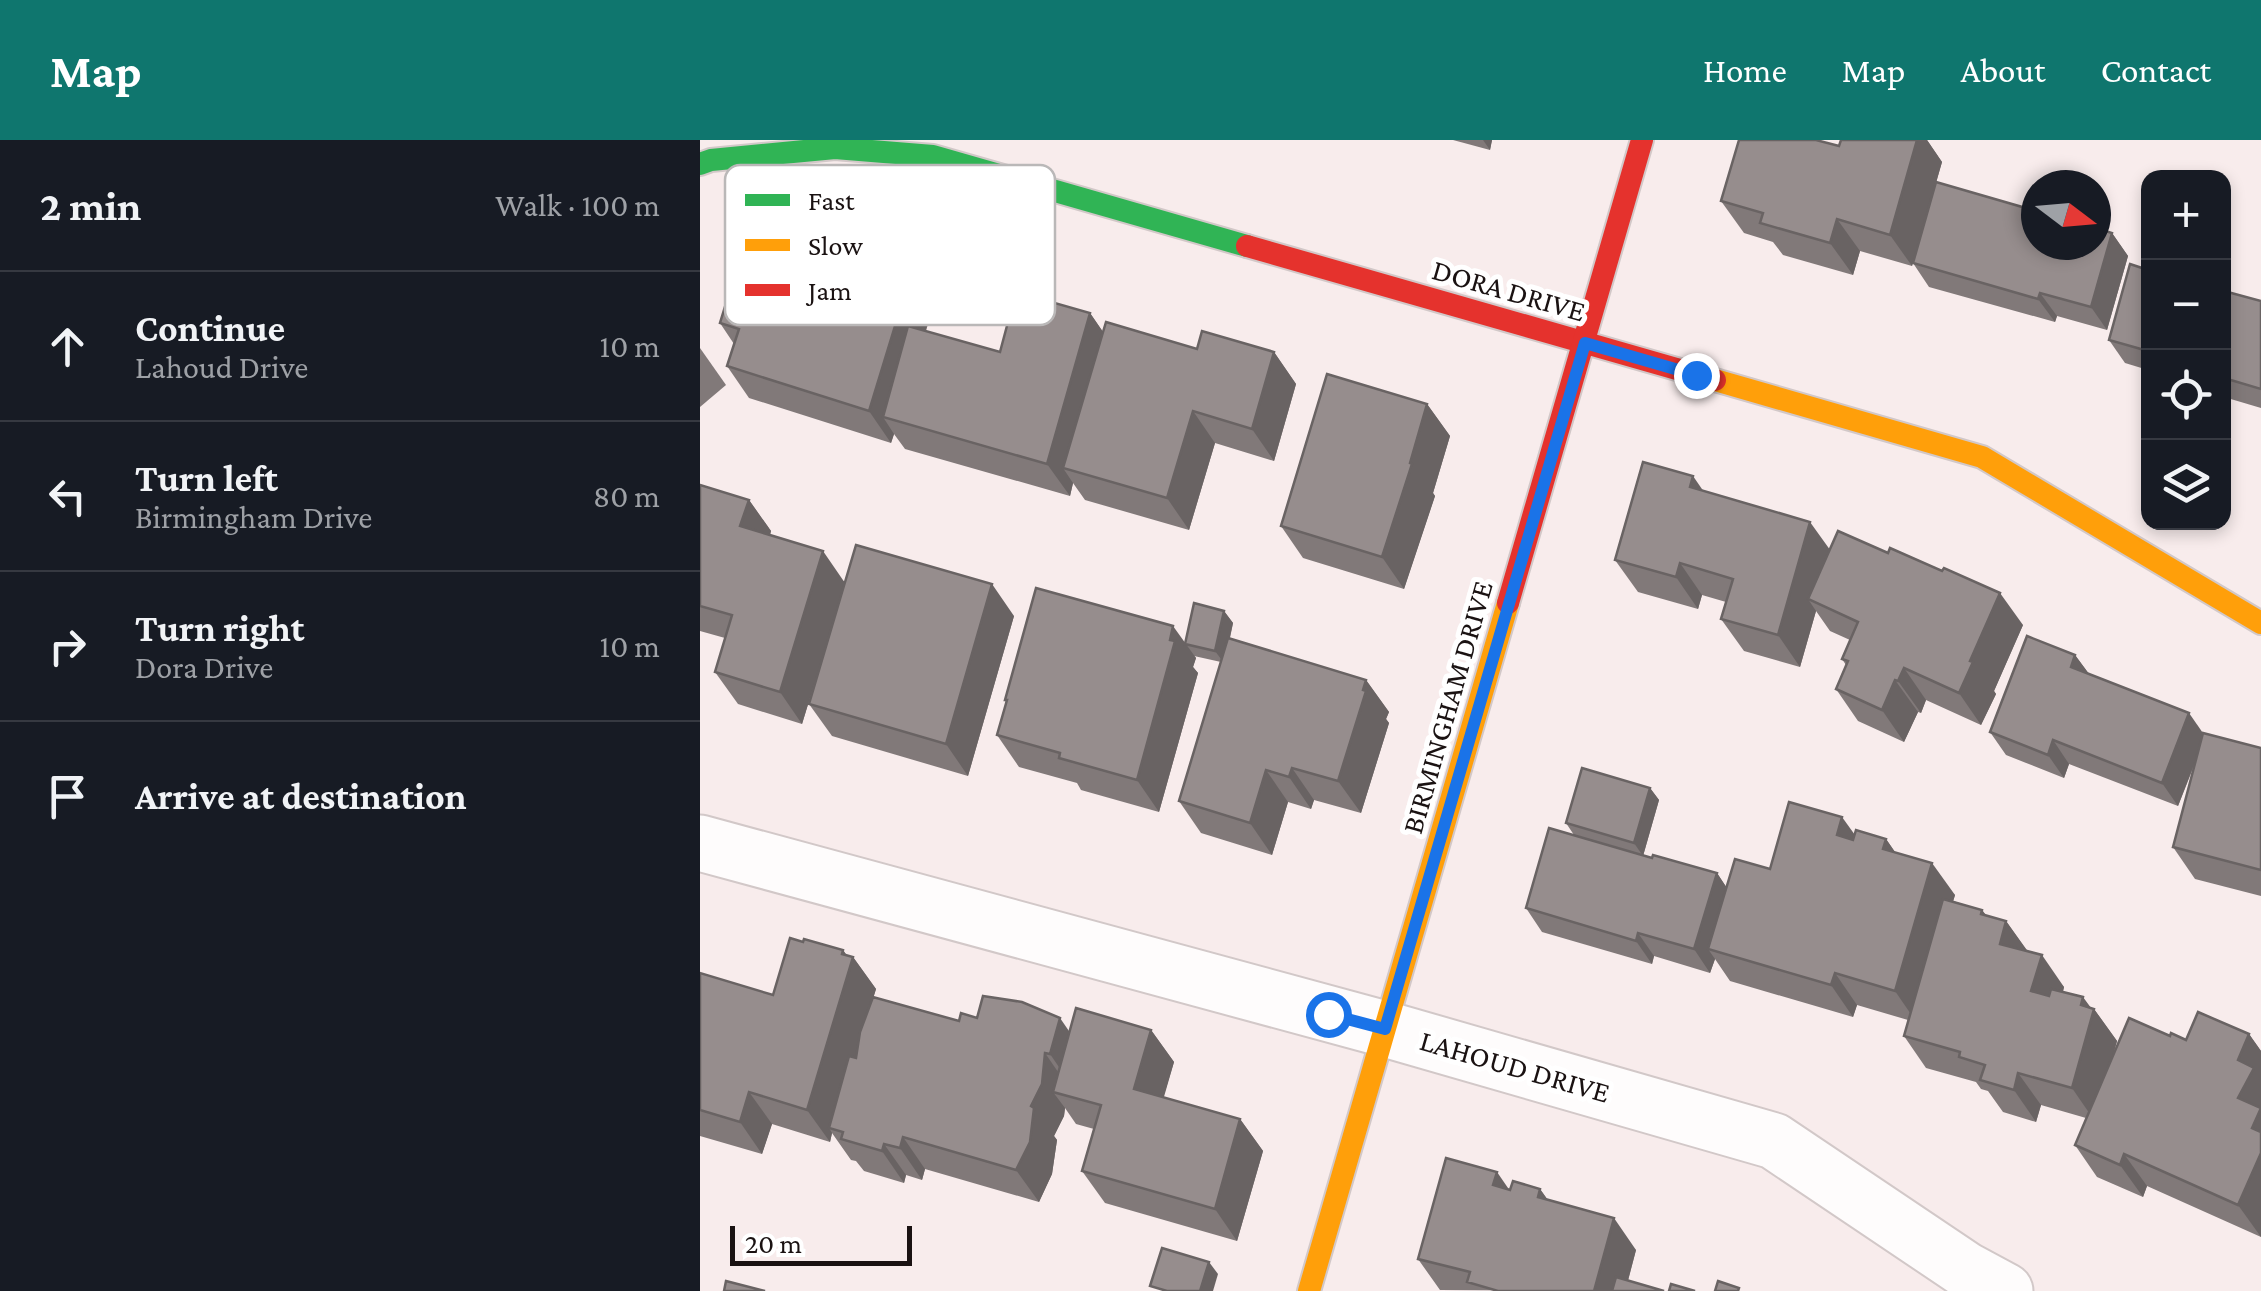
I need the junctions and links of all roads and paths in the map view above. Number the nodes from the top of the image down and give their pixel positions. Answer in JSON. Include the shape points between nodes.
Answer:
{"nodes":[{"id":1,"x":1642,"y":140,"type":"edge"},
{"id":2,"x":700,"y":164,"type":"edge"},
{"id":3,"x":964,"y":165,"type":"edge"},
{"id":4,"x":1055,"y":191,"type":"edge"},
{"id":5,"x":1585,"y":343,"type":"junction"},
{"id":6,"x":2261,"y":623,"type":"edge"},
{"id":7,"x":700,"y":843,"type":"edge"},
{"id":8,"x":1385,"y":1029,"type":"junction"},
{"id":9,"x":1310,"y":1291,"type":"edge"},
{"id":10,"x":2005,"y":1291,"type":"edge"}],
"edges":[{"from":1,"to":5,"type":"street","name":"BIRMINGHAM DRIVE"},
{"from":2,"to":3,"type":"street","name":"DORA DRIVE","via":[[835,148]]},
{"from":4,"to":5,"type":"street","name":"DORA DRIVE"},
{"from":5,"to":6,"type":"street","name":"DORA DRIVE","via":[[1982,457]]},
{"from":5,"to":8,"type":"street","name":"BIRMINGHAM DRIVE"},
{"from":7,"to":8,"type":"street","name":"LAHOUD DRIVE"},
{"from":8,"to":9,"type":"street","name":"BIRMINGHAM DRIVE"},
{"from":8,"to":10,"type":"street","name":"LAHOUD DRIVE","via":[[1774,1140]]}]}
